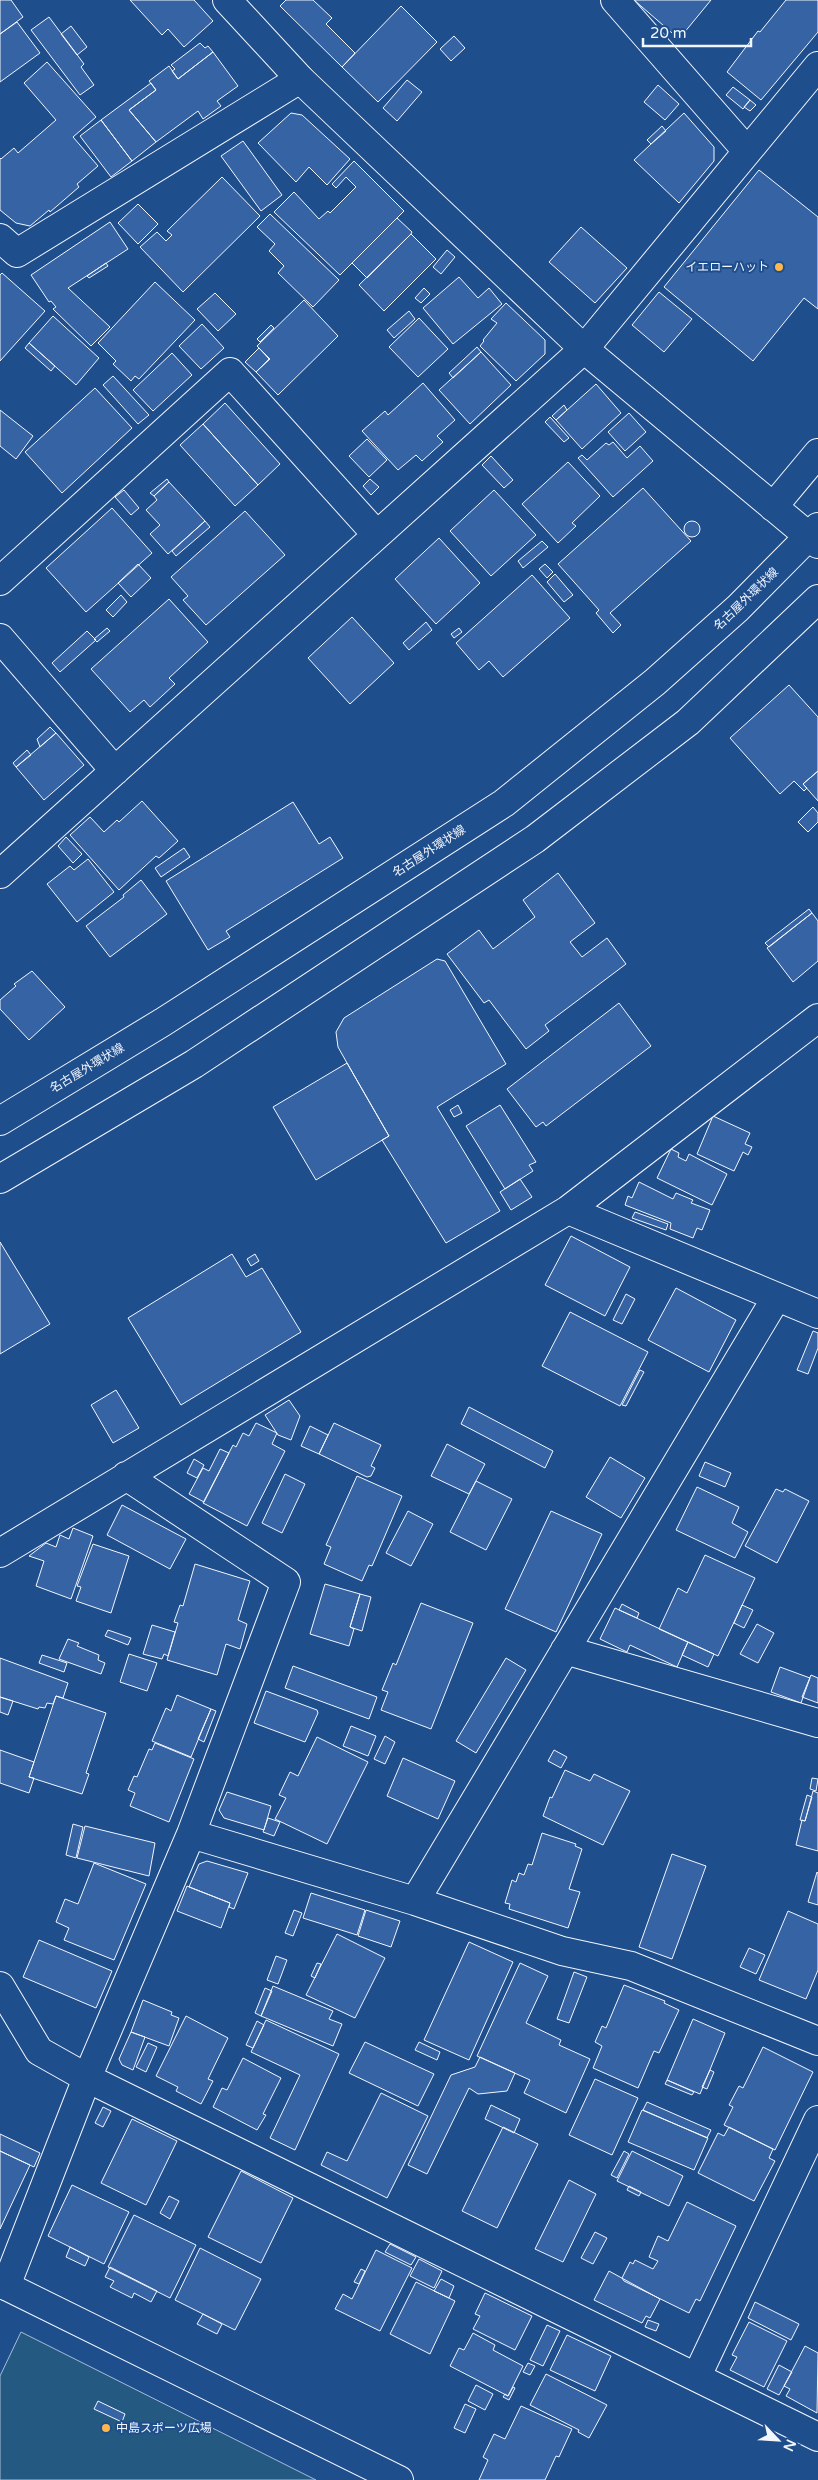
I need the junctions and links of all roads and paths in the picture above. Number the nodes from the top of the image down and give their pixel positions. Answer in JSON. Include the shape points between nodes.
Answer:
{"nodes":[{"id":1,"x":227,"y":0,"type":"edge"},
{"id":2,"x":615,"y":0,"type":"edge"},
{"id":3,"x":818,"y":66,"type":"edge"},
{"id":4,"x":300,"y":79,"type":"junction"},
{"id":5,"x":746,"y":151,"type":"junction"},
{"id":6,"x":0,"y":238,"type":"edge"},
{"id":7,"x":584,"y":349,"type":"junction"},
{"id":8,"x":818,"y":453,"type":"edge"},
{"id":9,"x":773,"y":507,"type":"junction"},
{"id":10,"x":377,"y":535,"type":"junction"},
{"id":11,"x":815,"y":536,"type":"edge"},
{"id":12,"x":0,"y":581,"type":"edge"},
{"id":13,"x":818,"y":599,"type":"edge"},
{"id":14,"x":0,"y":638,"type":"edge"},
{"id":15,"x":115,"y":771,"type":"junction"},
{"id":16,"x":0,"y":874,"type":"edge"},
{"id":17,"x":818,"y":1018,"type":"edge"},
{"id":18,"x":0,"y":1121,"type":"edge"},
{"id":19,"x":0,"y":1179,"type":"edge"},
{"id":20,"x":568,"y":1210,"type":"junction"},
{"id":21,"x":776,"y":1298,"type":"junction"},
{"id":22,"x":818,"y":1314,"type":"edge"},
{"id":23,"x":126,"y":1476,"type":"junction"},
{"id":24,"x":0,"y":1553,"type":"edge"},
{"id":25,"x":565,"y":1650,"type":"junction"},
{"id":26,"x":818,"y":1722,"type":"edge"},
{"id":27,"x":191,"y":1834,"type":"junction"},
{"id":28,"x":415,"y":1901,"type":"junction"},
{"id":29,"x":0,"y":1986,"type":"edge"},
{"id":30,"x":818,"y":2041,"type":"edge"},
{"id":31,"x":87,"y":2078,"type":"junction"},
{"id":32,"x":818,"y":2120,"type":"edge"},
{"id":33,"x":3,"y":2284,"type":"edge"},
{"id":34,"x":697,"y":2376,"type":"junction"},
{"id":35,"x":818,"y":2437,"type":"edge"},
{"id":36,"x":399,"y":2480,"type":"edge"}],
"edges":[{"from":1,"to":4,"type":"street"},
{"from":2,"to":5,"type":"street"},
{"from":3,"to":5,"type":"street"},
{"from":4,"to":6,"type":"street","via":[[16,253]]},
{"from":4,"to":7,"type":"street"},
{"from":5,"to":7,"type":"street"},
{"from":7,"to":9,"type":"street"},
{"from":7,"to":10,"type":"street"},
{"from":8,"to":9,"type":"street"},
{"from":9,"to":11,"type":"street"},
{"from":10,"to":12,"type":"street","via":[[230,372]]},
{"from":10,"to":15,"type":"street"},
{"from":11,"to":18,"type":"street","name":"名古屋外環状線","via":[[656,682],[504,803],[163,1022]]},
{"from":13,"to":19,"type":"street","via":[[688,722],[536,839],[194,1064]]},
{"from":14,"to":15,"type":"street"},
{"from":15,"to":16,"type":"street"},
{"from":17,"to":20,"type":"street"},
{"from":20,"to":21,"type":"street"},
{"from":20,"to":23,"type":"street"},
{"from":21,"to":22,"type":"street"},
{"from":21,"to":25,"type":"street"},
{"from":23,"to":24,"type":"street"},
{"from":23,"to":27,"type":"street","via":[[286,1582]]},
{"from":25,"to":26,"type":"street"},
{"from":25,"to":28,"type":"street"},
{"from":27,"to":28,"type":"street"},
{"from":27,"to":31,"type":"street"},
{"from":28,"to":30,"type":"street","via":[[562,1951],[631,1966]]},
{"from":29,"to":31,"type":"street","via":[[39,2051]]},
{"from":31,"to":33,"type":"street"},
{"from":31,"to":34,"type":"street"},
{"from":32,"to":34,"type":"street"},
{"from":33,"to":36,"type":"street"},
{"from":34,"to":35,"type":"street"}]}
